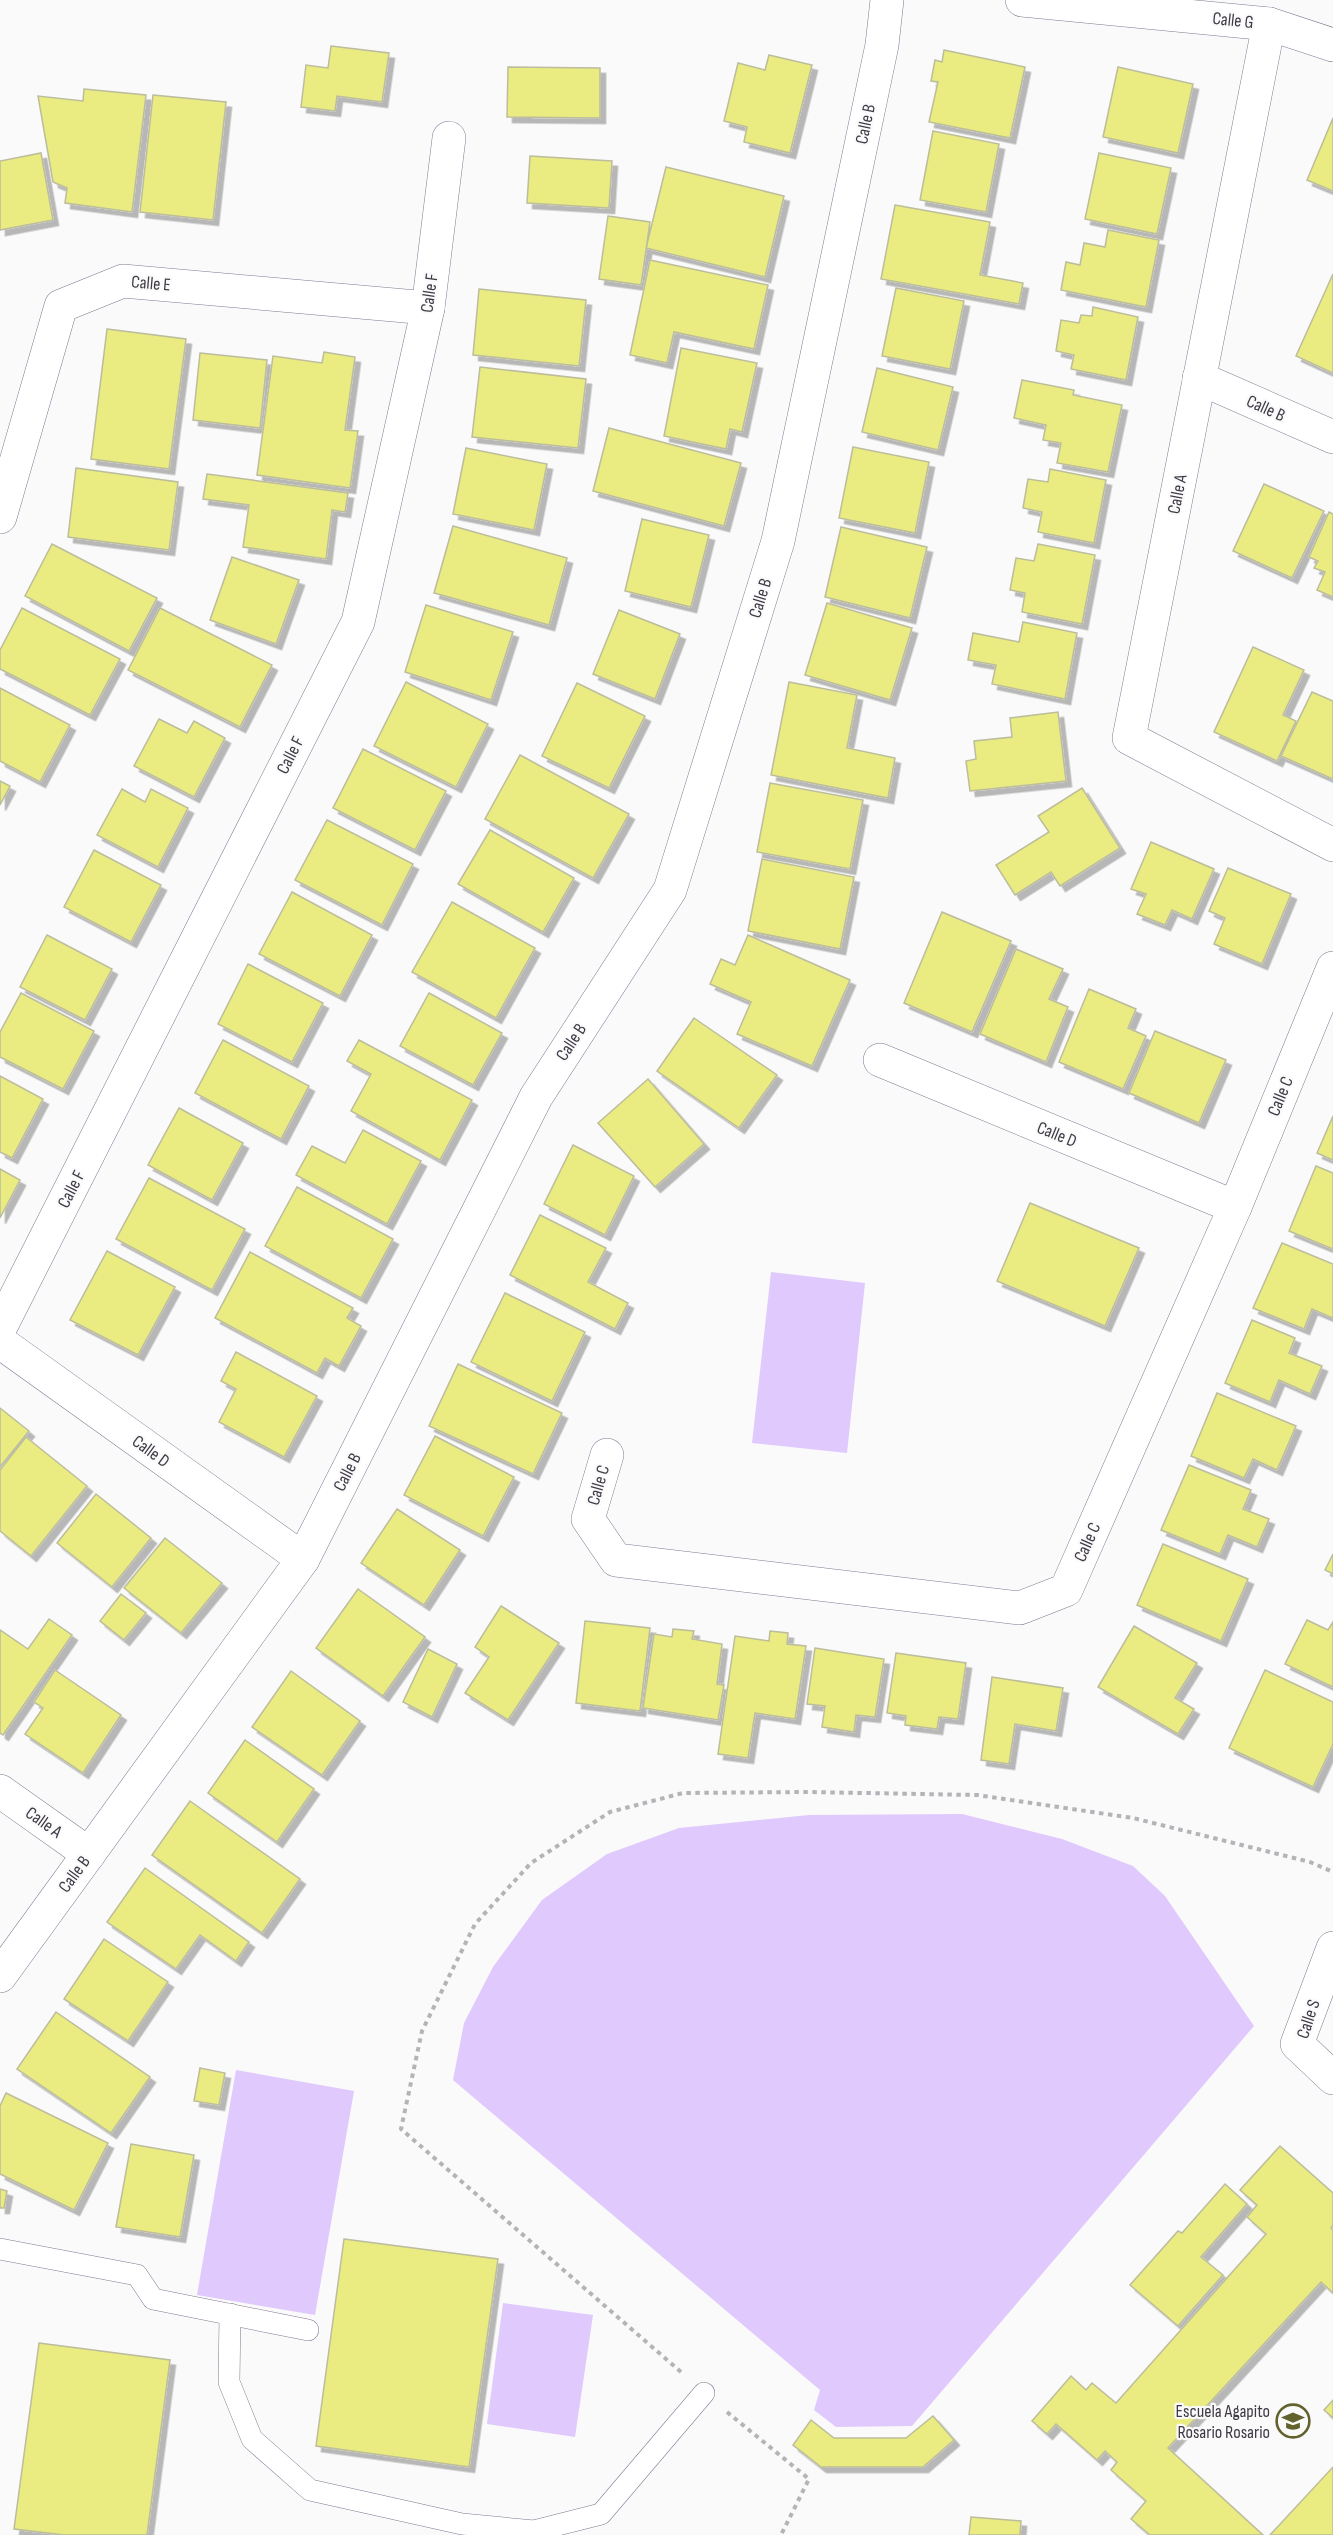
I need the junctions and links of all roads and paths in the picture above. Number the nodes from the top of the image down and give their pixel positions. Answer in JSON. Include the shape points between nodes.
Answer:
{"nodes":[{"id":1,"x":887,"y":0,"type":"edge"},
{"id":2,"x":1022,"y":0,"type":"edge"},
{"id":3,"x":1269,"y":24,"type":"junction"},
{"id":4,"x":1333,"y":45,"type":"edge"},
{"id":5,"x":449,"y":138,"type":"dead end"},
{"id":6,"x":428,"y":308,"type":"junction"},
{"id":7,"x":1199,"y":378,"type":"junction"},
{"id":8,"x":1333,"y":437,"type":"edge"},
{"id":9,"x":0,"y":517,"type":"edge"},
{"id":10,"x":1333,"y":845,"type":"edge"},
{"id":11,"x":1333,"y":968,"type":"edge"},
{"id":12,"x":880,"y":1060,"type":"dead end"},
{"id":13,"x":1234,"y":1207,"type":"junction"},
{"id":14,"x":0,"y":1328,"type":"edge"},
{"id":15,"x":0,"y":1342,"type":"edge"},
{"id":16,"x":607,"y":1455,"type":"dead end"},
{"id":17,"x":303,"y":1559,"type":"junction"},
{"id":18,"x":0,"y":1791,"type":"edge"},
{"id":19,"x":89,"y":1854,"type":"junction"},
{"id":20,"x":1333,"y":1872,"type":"edge"},
{"id":21,"x":1333,"y":1948,"type":"edge"},
{"id":22,"x":0,"y":1976,"type":"edge"},
{"id":23,"x":1333,"y":2078,"type":"edge"},
{"id":24,"x":0,"y":2249,"type":"edge"},
{"id":25,"x":230,"y":2314,"type":"junction"},
{"id":26,"x":309,"y":2330,"type":"dead end"},
{"id":27,"x":704,"y":2393,"type":"junction"},
{"id":28,"x":781,"y":2535,"type":"edge"}],
"edges":[{"from":1,"to":17,"type":"street","name":"Calle B","via":[[882,45],[778,541],[670,890],[536,1097]]},
{"from":2,"to":3,"type":"street","name":"Calle G"},
{"from":3,"to":4,"type":"street","name":"Calle G"},
{"from":3,"to":7,"type":"street","name":"Calle A"},
{"from":5,"to":6,"type":"street","name":"Calle F"},
{"from":6,"to":9,"type":"street","name":"Calle E","via":[[123,281],[62,306]]},
{"from":6,"to":14,"type":"street","name":"Calle F","via":[[358,622]]},
{"from":7,"to":8,"type":"street","name":"Calle B"},
{"from":7,"to":10,"type":"street","name":"Calle A","via":[[1129,738]]},
{"from":11,"to":13,"type":"street","name":"Calle C"},
{"from":12,"to":13,"type":"street","name":"Calle D"},
{"from":13,"to":16,"type":"street","name":"Calle C","via":[[1066,1590],[1030,1605],[1020,1608],[616,1560],[588,1519]]},
{"from":15,"to":17,"type":"street","name":"Calle D"},
{"from":17,"to":19,"type":"street","name":"Calle B"},
{"from":18,"to":19,"type":"street","name":"Calle A"},
{"from":19,"to":22,"type":"street","name":"Calle B"},
{"from":20,"to":27,"type":"path","via":[[1310,1862],[1133,1818],[978,1796],[808,1792],[683,1793],[610,1812],[531,1863],[475,1924],[422,2031],[401,2129]]},
{"from":21,"to":23,"type":"street","name":"Calle S","via":[[1297,2044]]},
{"from":24,"to":25,"type":"lane","via":[[137,2275],[153,2299]]},
{"from":25,"to":26,"type":"lane"},
{"from":25,"to":27,"type":"lane","via":[[229,2382],[252,2439],[310,2490],[462,2524],[534,2532],[601,2514]]},
{"from":27,"to":28,"type":"path","via":[[808,2479]]}]}
